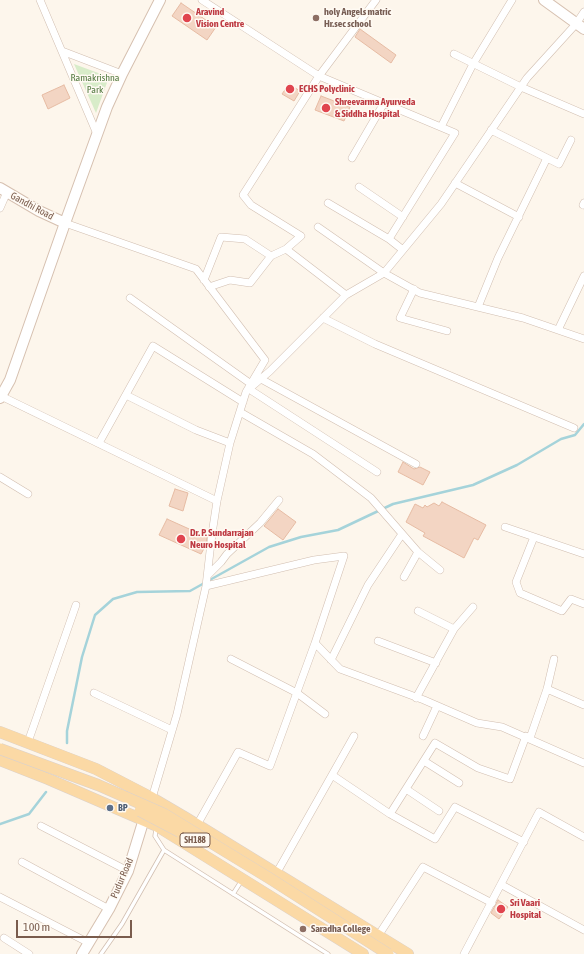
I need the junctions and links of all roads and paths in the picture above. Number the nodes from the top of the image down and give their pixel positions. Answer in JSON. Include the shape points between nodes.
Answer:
{"nodes":[{"id":1,"x":40,"y":0,"type":"edge"},
{"id":2,"x":160,"y":0,"type":"edge"},
{"id":3,"x":202,"y":0,"type":"edge"},
{"id":4,"x":376,"y":0,"type":"edge"},
{"id":5,"x":512,"y":0,"type":"edge"},
{"id":6,"x":544,"y":0,"type":"edge"},
{"id":7,"x":584,"y":12,"type":"edge"},
{"id":8,"x":580,"y":26,"type":"edge"},
{"id":9,"x":62,"y":51,"type":"junction"},
{"id":10,"x":454,"y":54,"type":"dead end"},
{"id":11,"x":473,"y":64,"type":"junction"},
{"id":12,"x":122,"y":74,"type":"junction"},
{"id":13,"x":319,"y":76,"type":"junction"},
{"id":14,"x":521,"y":87,"type":"junction"},
{"id":15,"x":384,"y":103,"type":"junction"},
{"id":16,"x":584,"y":114,"type":"edge"},
{"id":17,"x":441,"y":127,"type":"junction"},
{"id":18,"x":491,"y":130,"type":"junction"},
{"id":19,"x":97,"y":134,"type":"junction"},
{"id":20,"x":571,"y":140,"type":"dead end"},
{"id":21,"x":352,"y":158,"type":"dead end"},
{"id":22,"x":547,"y":158,"type":"junction"},
{"id":23,"x":455,"y":183,"type":"junction"},
{"id":24,"x":359,"y":187,"type":"dead end"},
{"id":25,"x":3,"y":190,"type":"edge"},
{"id":26,"x":328,"y":203,"type":"dead end"},
{"id":27,"x":0,"y":208,"type":"edge"},
{"id":28,"x":403,"y":217,"type":"junction"},
{"id":29,"x":519,"y":217,"type":"junction"},
{"id":30,"x":65,"y":223,"type":"junction"},
{"id":31,"x":318,"y":227,"type":"dead end"},
{"id":32,"x":389,"y":239,"type":"junction"},
{"id":33,"x":286,"y":249,"type":"junction"},
{"id":34,"x":403,"y":250,"type":"junction"},
{"id":35,"x":272,"y":256,"type":"junction"},
{"id":36,"x":384,"y":272,"type":"junction"},
{"id":37,"x":584,"y":276,"type":"edge"},
{"id":38,"x":204,"y":280,"type":"junction"},
{"id":39,"x":209,"y":287,"type":"junction"},
{"id":40,"x":414,"y":289,"type":"junction"},
{"id":41,"x":346,"y":295,"type":"junction"},
{"id":42,"x":130,"y":298,"type":"dead end"},
{"id":43,"x":478,"y":307,"type":"junction"},
{"id":44,"x":323,"y":318,"type":"junction"},
{"id":45,"x":558,"y":330,"type":"junction"},
{"id":46,"x":447,"y":331,"type":"dead end"},
{"id":47,"x":584,"y":339,"type":"edge"},
{"id":48,"x":261,"y":379,"type":"junction"},
{"id":49,"x":249,"y":388,"type":"junction"},
{"id":50,"x":1,"y":394,"type":"edge"},
{"id":51,"x":126,"y":395,"type":"junction"},
{"id":52,"x":243,"y":402,"type":"junction"},
{"id":53,"x":240,"y":412,"type":"junction"},
{"id":54,"x":574,"y":428,"type":"dead end"},
{"id":55,"x":99,"y":443,"type":"junction"},
{"id":56,"x":230,"y":443,"type":"junction"},
{"id":57,"x":416,"y":464,"type":"dead end"},
{"id":58,"x":377,"y":472,"type":"dead end"},
{"id":59,"x":0,"y":477,"type":"edge"},
{"id":60,"x":28,"y":494,"type":"dead end"},
{"id":61,"x":279,"y":500,"type":"dead end"},
{"id":62,"x":217,"y":501,"type":"junction"},
{"id":63,"x":505,"y":527,"type":"dead end"},
{"id":64,"x":402,"y":534,"type":"junction"},
{"id":65,"x":534,"y":537,"type":"junction"},
{"id":66,"x":418,"y":552,"type":"junction"},
{"id":67,"x":584,"y":554,"type":"edge"},
{"id":68,"x":440,"y":570,"type":"dead end"},
{"id":69,"x":404,"y":577,"type":"dead end"},
{"id":70,"x":207,"y":581,"type":"junction"},
{"id":71,"x":584,"y":604,"type":"edge"},
{"id":72,"x":76,"y":605,"type":"dead end"},
{"id":73,"x":473,"y":607,"type":"dead end"},
{"id":74,"x":418,"y":611,"type":"dead end"},
{"id":75,"x":454,"y":629,"type":"junction"},
{"id":76,"x":378,"y":641,"type":"dead end"},
{"id":77,"x":315,"y":643,"type":"junction"},
{"id":78,"x":231,"y":659,"type":"dead end"},
{"id":79,"x":554,"y":659,"type":"dead end"},
{"id":80,"x":332,"y":660,"type":"junction"},
{"id":81,"x":436,"y":663,"type":"junction"},
{"id":82,"x":547,"y":689,"type":"junction"},
{"id":83,"x":94,"y":693,"type":"dead end"},
{"id":84,"x":297,"y":693,"type":"junction"},
{"id":85,"x":416,"y":698,"type":"junction"},
{"id":86,"x":584,"y":705,"type":"edge"},
{"id":87,"x":437,"y":706,"type":"junction"},
{"id":88,"x":325,"y":714,"type":"dead end"},
{"id":89,"x":172,"y":730,"type":"junction"},
{"id":90,"x":0,"y":732,"type":"edge"},
{"id":91,"x":354,"y":736,"type":"dead end"},
{"id":92,"x":422,"y":736,"type":"dead end"},
{"id":93,"x":528,"y":737,"type":"junction"},
{"id":94,"x":28,"y":742,"type":"junction"},
{"id":95,"x":0,"y":749,"type":"edge"},
{"id":96,"x":0,"y":753,"type":"edge"},
{"id":97,"x":0,"y":760,"type":"edge"},
{"id":98,"x":424,"y":760,"type":"junction"},
{"id":99,"x":584,"y":763,"type":"edge"},
{"id":100,"x":332,"y":775,"type":"junction"},
{"id":101,"x":459,"y":783,"type":"dead end"},
{"id":102,"x":406,"y":789,"type":"junction"},
{"id":103,"x":152,"y":798,"type":"junction"},
{"id":104,"x":439,"y":811,"type":"dead end"},
{"id":105,"x":390,"y":814,"type":"junction"},
{"id":106,"x":144,"y":819,"type":"junction"},
{"id":107,"x":197,"y":825,"type":"junction"},
{"id":108,"x":40,"y":826,"type":"dead end"},
{"id":109,"x":157,"y":826,"type":"junction"},
{"id":110,"x":584,"y":837,"type":"edge"},
{"id":111,"x":524,"y":842,"type":"junction"},
{"id":112,"x":164,"y":850,"type":"junction"},
{"id":113,"x":22,"y":862,"type":"dead end"},
{"id":114,"x":128,"y":871,"type":"junction"},
{"id":115,"x":276,"y":874,"type":"junction"},
{"id":116,"x":243,"y":879,"type":"junction"},
{"id":117,"x":502,"y":885,"type":"junction"},
{"id":118,"x":233,"y":894,"type":"junction"},
{"id":119,"x":0,"y":897,"type":"edge"},
{"id":120,"x":492,"y":903,"type":"junction"},
{"id":121,"x":109,"y":909,"type":"junction"},
{"id":122,"x":584,"y":930,"type":"edge"},
{"id":123,"x":378,"y":936,"type":"junction"},
{"id":124,"x":4,"y":938,"type":"dead end"},
{"id":125,"x":89,"y":943,"type":"junction"},
{"id":126,"x":28,"y":954,"type":"edge"},
{"id":127,"x":82,"y":954,"type":"edge"},
{"id":128,"x":101,"y":954,"type":"edge"},
{"id":129,"x":328,"y":954,"type":"edge"},
{"id":130,"x":362,"y":954,"type":"edge"},
{"id":131,"x":378,"y":954,"type":"edge"},
{"id":132,"x":388,"y":954,"type":"edge"},
{"id":133,"x":408,"y":954,"type":"edge"},
{"id":134,"x":464,"y":954,"type":"edge"}],
"edges":[{"from":1,"to":9,"type":"street"},
{"from":2,"to":12,"type":"street"},
{"from":3,"to":13,"type":"street"},
{"from":4,"to":13,"type":"street"},
{"from":5,"to":11,"type":"street"},
{"from":6,"to":8,"type":"street"},
{"from":7,"to":8,"type":"street"},
{"from":8,"to":14,"type":"street"},
{"from":9,"to":12,"type":"street"},
{"from":9,"to":19,"type":"street"},
{"from":10,"to":11,"type":"street"},
{"from":11,"to":14,"type":"street"},
{"from":11,"to":17,"type":"street"},
{"from":12,"to":19,"type":"street"},
{"from":13,"to":15,"type":"street"},
{"from":13,"to":33,"type":"street","via":[[243,194],[251,205],[301,236]]},
{"from":14,"to":16,"type":"street"},
{"from":14,"to":18,"type":"street"},
{"from":15,"to":17,"type":"street"},
{"from":15,"to":21,"type":"street"},
{"from":17,"to":28,"type":"street","via":[[455,133]]},
{"from":18,"to":22,"type":"street"},
{"from":18,"to":23,"type":"street"},
{"from":19,"to":30,"type":"street"},
{"from":20,"to":22,"type":"street","via":[[559,164]]},
{"from":22,"to":29,"type":"street"},
{"from":23,"to":29,"type":"street"},
{"from":23,"to":34,"type":"street"},
{"from":24,"to":28,"type":"street"},
{"from":25,"to":27,"type":"street"},
{"from":25,"to":30,"type":"street","name":"Gandhi Road"},
{"from":26,"to":32,"type":"street"},
{"from":28,"to":32,"type":"street"},
{"from":29,"to":43,"type":"street","via":[[498,258]]},
{"from":30,"to":38,"type":"street","via":[[196,269]]},
{"from":30,"to":50,"type":"street","via":[[10,380]]},
{"from":31,"to":36,"type":"street"},
{"from":32,"to":34,"type":"street"},
{"from":33,"to":35,"type":"street"},
{"from":33,"to":41,"type":"street"},
{"from":34,"to":36,"type":"street"},
{"from":35,"to":38,"type":"street","via":[[245,240],[221,237]]},
{"from":35,"to":39,"type":"street","via":[[250,283],[230,280]]},
{"from":36,"to":40,"type":"street"},
{"from":36,"to":41,"type":"street"},
{"from":37,"to":45,"type":"street"},
{"from":38,"to":39,"type":"street"},
{"from":39,"to":49,"type":"street","via":[[265,360]]},
{"from":40,"to":43,"type":"street","via":[[420,293]]},
{"from":40,"to":46,"type":"street","via":[[400,318]]},
{"from":41,"to":44,"type":"street"},
{"from":42,"to":49,"type":"street"},
{"from":43,"to":45,"type":"street"},
{"from":44,"to":48,"type":"street"},
{"from":44,"to":54,"type":"street","via":[[375,344]]},
{"from":45,"to":47,"type":"street"},
{"from":48,"to":49,"type":"street"},
{"from":48,"to":57,"type":"street"},
{"from":49,"to":52,"type":"street"},
{"from":49,"to":58,"type":"street"},
{"from":50,"to":55,"type":"street"},
{"from":51,"to":52,"type":"street","via":[[153,346]]},
{"from":51,"to":55,"type":"street"},
{"from":51,"to":56,"type":"street","via":[[196,430]]},
{"from":52,"to":53,"type":"street"},
{"from":53,"to":56,"type":"street"},
{"from":53,"to":64,"type":"street","via":[[313,454],[371,498]]},
{"from":55,"to":62,"type":"street"},
{"from":56,"to":62,"type":"street"},
{"from":59,"to":60,"type":"street"},
{"from":61,"to":70,"type":"street","via":[[257,526],[227,554]]},
{"from":62,"to":70,"type":"street"},
{"from":63,"to":65,"type":"street"},
{"from":64,"to":66,"type":"street"},
{"from":64,"to":80,"type":"street","via":[[368,585]]},
{"from":65,"to":67,"type":"street"},
{"from":65,"to":71,"type":"street","via":[[516,582],[520,593],[562,611],[571,599]]},
{"from":66,"to":68,"type":"street"},
{"from":66,"to":69,"type":"street"},
{"from":70,"to":77,"type":"street","via":[[344,556]]},
{"from":70,"to":89,"type":"street"},
{"from":72,"to":94,"type":"street"},
{"from":73,"to":75,"type":"street"},
{"from":74,"to":75,"type":"street"},
{"from":75,"to":81,"type":"street"},
{"from":76,"to":81,"type":"street"},
{"from":77,"to":80,"type":"street"},
{"from":77,"to":84,"type":"street"},
{"from":78,"to":84,"type":"street"},
{"from":79,"to":82,"type":"street"},
{"from":80,"to":85,"type":"street","via":[[340,669]]},
{"from":81,"to":85,"type":"street"},
{"from":82,"to":86,"type":"street"},
{"from":82,"to":93,"type":"street"},
{"from":83,"to":89,"type":"street"},
{"from":84,"to":88,"type":"street"},
{"from":84,"to":107,"type":"street","via":[[270,766],[238,752]]},
{"from":85,"to":87,"type":"street"},
{"from":87,"to":92,"type":"street"},
{"from":87,"to":93,"type":"street","via":[[477,723],[502,727]]},
{"from":89,"to":103,"type":"street"},
{"from":90,"to":94,"type":"main road","number":"SH188"},
{"from":91,"to":100,"type":"street"},
{"from":93,"to":98,"type":"street","via":[[510,779],[478,768],[435,743]]},
{"from":93,"to":99,"type":"street"},
{"from":94,"to":103,"type":"main road","number":"SH188","via":[[96,769]]},
{"from":95,"to":132,"type":"main road","bridge":true,"via":[[98,785],[164,814]]},
{"from":96,"to":131,"type":"main road","number":"SH188","bridge":true,"via":[[67,778],[190,837]]},
{"from":97,"to":106,"type":"main road","number":"SH188"},
{"from":98,"to":101,"type":"street"},
{"from":98,"to":102,"type":"street"},
{"from":100,"to":105,"type":"street"},
{"from":100,"to":115,"type":"street"},
{"from":102,"to":104,"type":"street"},
{"from":102,"to":105,"type":"street"},
{"from":103,"to":106,"type":"main road"},
{"from":103,"to":107,"type":"main road","number":"SH188"},
{"from":105,"to":111,"type":"street","via":[[435,839],[456,807]]},
{"from":106,"to":109,"type":"main road","number":"SH188"},
{"from":106,"to":114,"type":"street","name":"Pudur Road"},
{"from":107,"to":115,"type":"main road","number":"SH188"},
{"from":108,"to":114,"type":"street"},
{"from":109,"to":112,"type":"lane","via":[[155,836]]},
{"from":109,"to":116,"type":"main road","number":"SH188"},
{"from":110,"to":111,"type":"street","via":[[540,812]]},
{"from":111,"to":117,"type":"street"},
{"from":112,"to":118,"type":"lane"},
{"from":112,"to":128,"type":"lane","via":[[122,924]]},
{"from":113,"to":121,"type":"street"},
{"from":114,"to":121,"type":"street","name":"Pudur Road"},
{"from":115,"to":123,"type":"main road"},
{"from":116,"to":118,"type":"lane"},
{"from":116,"to":130,"type":"main road"},
{"from":117,"to":120,"type":"street"},
{"from":117,"to":122,"type":"street"},
{"from":118,"to":129,"type":"lane"},
{"from":119,"to":125,"type":"street"},
{"from":120,"to":123,"type":"street","via":[[422,868]]},
{"from":120,"to":134,"type":"street"},
{"from":121,"to":125,"type":"street","name":"Pudur Road"},
{"from":123,"to":133,"type":"main road"},
{"from":124,"to":126,"type":"street"},
{"from":125,"to":127,"type":"street","name":"Pudur Road"}]}
